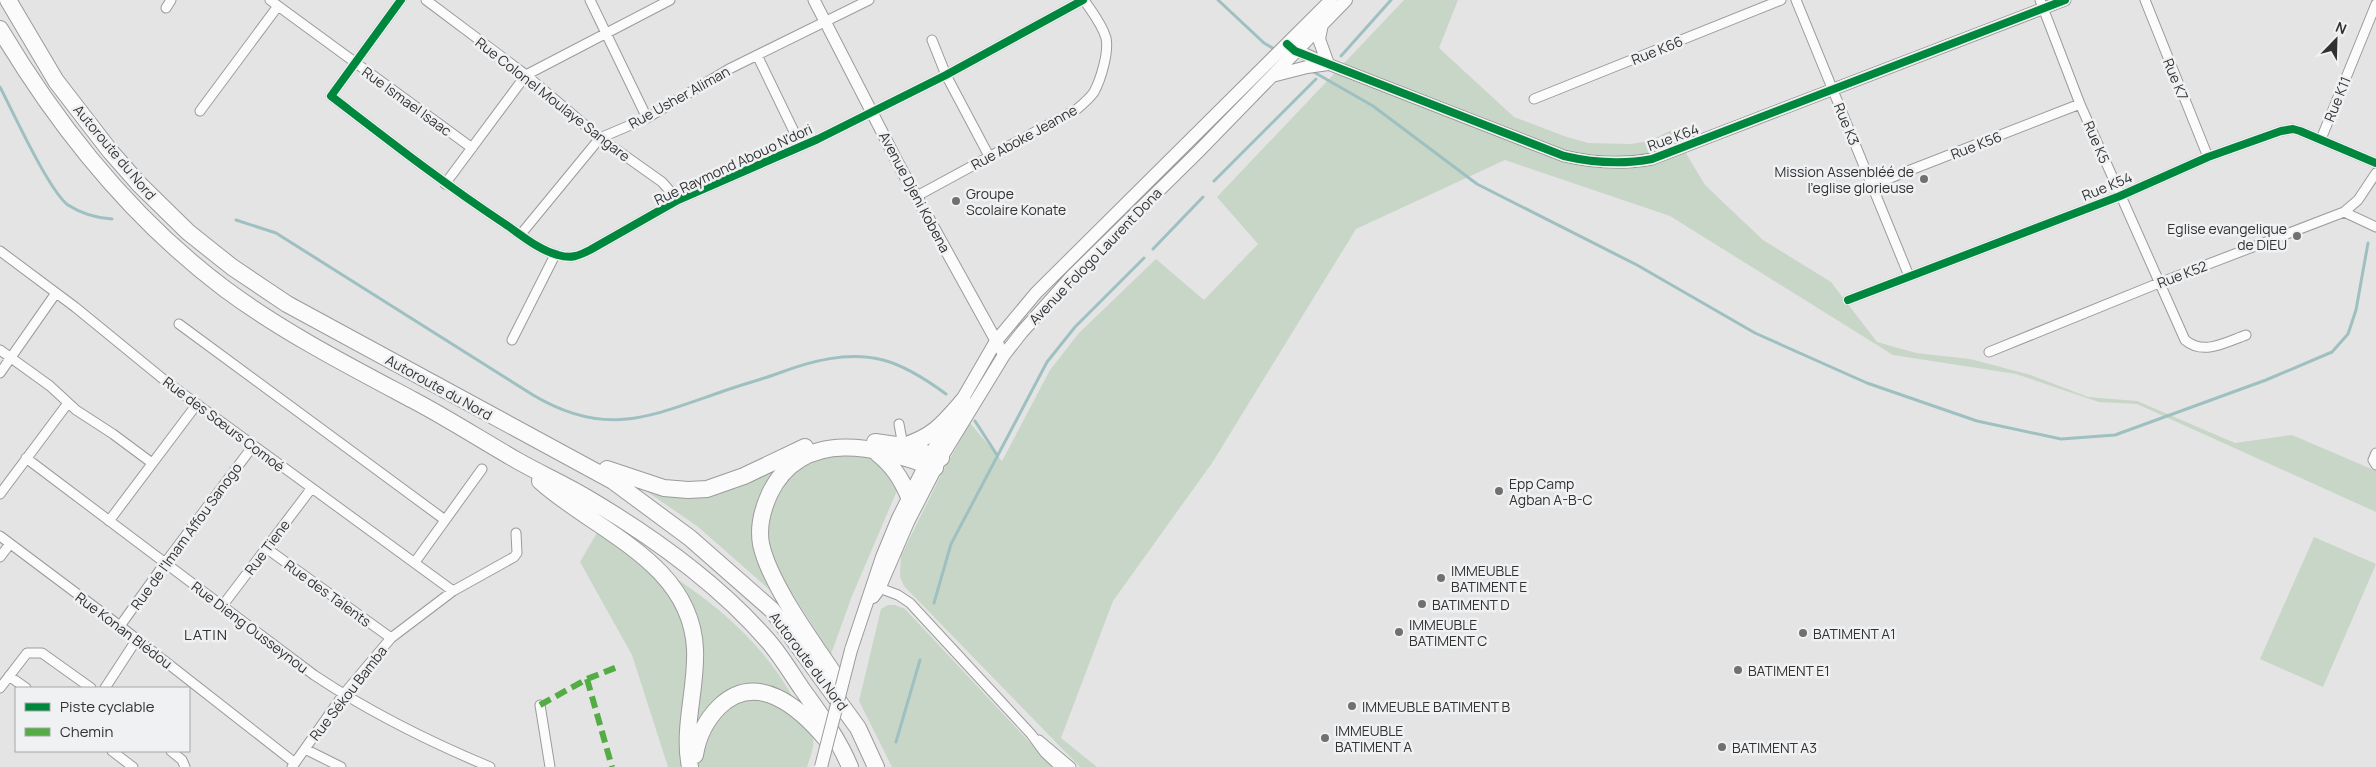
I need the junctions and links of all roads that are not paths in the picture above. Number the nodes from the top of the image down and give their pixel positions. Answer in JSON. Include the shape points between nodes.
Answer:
{"nodes":[{"id":1,"x":8,"y":0,"type":"edge"},
{"id":2,"x":401,"y":0,"type":"edge"},
{"id":3,"x":426,"y":0,"type":"edge"},
{"id":4,"x":590,"y":0,"type":"edge"},
{"id":5,"x":670,"y":0,"type":"edge"},
{"id":6,"x":814,"y":0,"type":"edge"},
{"id":7,"x":869,"y":0,"type":"edge"},
{"id":8,"x":1083,"y":0,"type":"edge"},
{"id":9,"x":1331,"y":0,"type":"edge"},
{"id":10,"x":1346,"y":0,"type":"edge"},
{"id":11,"x":1781,"y":0,"type":"edge"},
{"id":12,"x":1796,"y":0,"type":"edge"},
{"id":13,"x":2065,"y":0,"type":"edge"},
{"id":14,"x":2145,"y":0,"type":"edge"},
{"id":15,"x":274,"y":3,"type":"edge"},
{"id":16,"x":2041,"y":4,"type":"edge"},
{"id":17,"x":2376,"y":4,"type":"edge"},
{"id":18,"x":824,"y":22,"type":"junction"},
{"id":19,"x":1322,"y":24,"type":"junction"},
{"id":20,"x":0,"y":29,"type":"edge"},
{"id":21,"x":607,"y":33,"type":"junction"},
{"id":22,"x":932,"y":40,"type":"dead end"},
{"id":23,"x":1291,"y":48,"type":"junction"},
{"id":24,"x":757,"y":55,"type":"junction"},
{"id":25,"x":355,"y":62,"type":"junction"},
{"id":26,"x":1328,"y":64,"type":"junction"},
{"id":27,"x":526,"y":75,"type":"junction"},
{"id":28,"x":946,"y":75,"type":"junction"},
{"id":29,"x":1270,"y":76,"type":"junction"},
{"id":30,"x":1833,"y":89,"type":"junction"},
{"id":31,"x":1534,"y":99,"type":"dead end"},
{"id":32,"x":2080,"y":104,"type":"junction"},
{"id":33,"x":200,"y":111,"type":"dead end"},
{"id":34,"x":872,"y":113,"type":"junction"},
{"id":35,"x":646,"y":118,"type":"junction"},
{"id":36,"x":600,"y":138,"type":"junction"},
{"id":37,"x":2321,"y":139,"type":"junction"},
{"id":38,"x":801,"y":146,"type":"junction"},
{"id":39,"x":472,"y":148,"type":"junction"},
{"id":40,"x":989,"y":156,"type":"junction"},
{"id":41,"x":2208,"y":157,"type":"junction"},
{"id":42,"x":2376,"y":162,"type":"edge"},
{"id":43,"x":2376,"y":173,"type":"edge"},
{"id":44,"x":445,"y":184,"type":"junction"},
{"id":45,"x":1872,"y":185,"type":"junction"},
{"id":46,"x":917,"y":196,"type":"junction"},
{"id":47,"x":2120,"y":196,"type":"junction"},
{"id":48,"x":678,"y":200,"type":"junction"},
{"id":49,"x":2344,"y":212,"type":"junction"},
{"id":50,"x":2376,"y":227,"type":"edge"},
{"id":51,"x":521,"y":234,"type":"junction"},
{"id":52,"x":0,"y":251,"type":"edge"},
{"id":53,"x":556,"y":255,"type":"junction"},
{"id":54,"x":1909,"y":276,"type":"junction"},
{"id":55,"x":2159,"y":283,"type":"junction"},
{"id":56,"x":56,"y":293,"type":"junction"},
{"id":57,"x":1848,"y":300,"type":"dead end"},
{"id":58,"x":179,"y":324,"type":"dead end"},
{"id":59,"x":2246,"y":335,"type":"dead end"},
{"id":60,"x":512,"y":340,"type":"dead end"},
{"id":61,"x":996,"y":342,"type":"junction"},
{"id":62,"x":0,"y":350,"type":"edge"},
{"id":63,"x":1989,"y":352,"type":"dead end"},
{"id":64,"x":1004,"y":355,"type":"junction"},
{"id":65,"x":12,"y":358,"type":"junction"},
{"id":66,"x":0,"y":373,"type":"edge"},
{"id":67,"x":963,"y":401,"type":"junction"},
{"id":68,"x":68,"y":403,"type":"junction"},
{"id":69,"x":197,"y":404,"type":"junction"},
{"id":70,"x":899,"y":424,"type":"dead end"},
{"id":71,"x":254,"y":446,"type":"junction"},
{"id":72,"x":903,"y":446,"type":"junction"},
{"id":73,"x":876,"y":451,"type":"junction"},
{"id":74,"x":2376,"y":453,"type":"edge"},
{"id":75,"x":26,"y":458,"type":"junction"},
{"id":76,"x":570,"y":458,"type":"junction"},
{"id":77,"x":518,"y":461,"type":"junction"},
{"id":78,"x":933,"y":461,"type":"junction"},
{"id":79,"x":152,"y":463,"type":"junction"},
{"id":80,"x":2374,"y":464,"type":"edge"},
{"id":81,"x":482,"y":469,"type":"dead end"},
{"id":82,"x":311,"y":489,"type":"junction"},
{"id":83,"x":0,"y":494,"type":"edge"},
{"id":84,"x":909,"y":497,"type":"junction"},
{"id":85,"x":445,"y":520,"type":"junction"},
{"id":86,"x":109,"y":521,"type":"junction"},
{"id":87,"x":516,"y":533,"type":"dead end"},
{"id":88,"x":0,"y":536,"type":"edge"},
{"id":89,"x":10,"y":544,"type":"junction"},
{"id":90,"x":266,"y":548,"type":"junction"},
{"id":91,"x":0,"y":557,"type":"edge"},
{"id":92,"x":415,"y":562,"type":"junction"},
{"id":93,"x":164,"y":563,"type":"junction"},
{"id":94,"x":875,"y":587,"type":"junction"},
{"id":95,"x":453,"y":591,"type":"junction"},
{"id":96,"x":223,"y":605,"type":"junction"},
{"id":97,"x":120,"y":626,"type":"junction"},
{"id":98,"x":391,"y":638,"type":"junction"},
{"id":99,"x":137,"y":639,"type":"junction"},
{"id":100,"x":9,"y":676,"type":"junction"},
{"id":101,"x":25,"y":687,"type":"edge"},
{"id":102,"x":90,"y":687,"type":"edge"},
{"id":103,"x":106,"y":687,"type":"edge"},
{"id":104,"x":0,"y":688,"type":"edge"},
{"id":105,"x":344,"y":695,"type":"junction"},
{"id":106,"x":540,"y":705,"type":"dead end"},
{"id":107,"x":858,"y":728,"type":"junction"},
{"id":108,"x":1031,"y":734,"type":"junction"},
{"id":109,"x":305,"y":750,"type":"junction"},
{"id":110,"x":113,"y":752,"type":"edge"},
{"id":111,"x":172,"y":752,"type":"edge"},
{"id":112,"x":293,"y":765,"type":"edge"},
{"id":113,"x":134,"y":767,"type":"edge"},
{"id":114,"x":185,"y":767,"type":"edge"},
{"id":115,"x":341,"y":767,"type":"edge"},
{"id":116,"x":490,"y":767,"type":"edge"},
{"id":117,"x":550,"y":767,"type":"edge"},
{"id":118,"x":690,"y":767,"type":"edge"},
{"id":119,"x":697,"y":767,"type":"edge"},
{"id":120,"x":821,"y":767,"type":"edge"},
{"id":121,"x":849,"y":767,"type":"edge"},
{"id":122,"x":876,"y":767,"type":"edge"},
{"id":123,"x":1060,"y":767,"type":"edge"},
{"id":124,"x":1071,"y":767,"type":"edge"}],
"edges":[{"from":1,"to":76,"type":"highway","name":"Autoroute du Nord","via":[[56,81],[110,151],[188,232],[287,304]]},
{"from":2,"to":25,"type":"street"},
{"from":3,"to":27,"type":"street","name":"Rue Colonel Moulaye Sangare"},
{"from":4,"to":21,"type":"street"},
{"from":5,"to":21,"type":"street"},
{"from":6,"to":18,"type":"street","name":"Avenue Djeni Kobena"},
{"from":7,"to":18,"type":"street","name":"Rue Usher Aliman"},
{"from":8,"to":28,"type":"street","name":"Rue Raymond Abouo N'dori"},
{"from":8,"to":40,"type":"street","name":"Rue Aboke Jeanne","via":[[1106,38],[1094,91],[1077,109]]},
{"from":9,"to":23,"type":"main road","name":"Avenue Fologo Laurent Dona"},
{"from":10,"to":19,"type":"main road","name":"Avenue Fologo Laurent Dona"},
{"from":11,"to":31,"type":"street","name":"Rue K66"},
{"from":12,"to":30,"type":"street","name":"Rue K3"},
{"from":13,"to":16,"type":"street","name":"Rue K64"},
{"from":14,"to":41,"type":"street","name":"Rue K7"},
{"from":15,"to":25,"type":"street","name":"Rue Ismael Isaac"},
{"from":15,"to":33,"type":"street"},
{"from":16,"to":30,"type":"street","name":"Rue K64"},
{"from":16,"to":32,"type":"street","name":"Rue K5"},
{"from":17,"to":37,"type":"street","name":"Rue K11"},
{"from":18,"to":24,"type":"street","name":"Rue Usher Aliman"},
{"from":18,"to":34,"type":"street","name":"Avenue Djeni Kobena"},
{"from":19,"to":23,"type":"main road","name":"Avenue Fologo Laurent Dona"},
{"from":19,"to":26,"type":"main road","via":[[1319,39]]},
{"from":20,"to":77,"type":"highway","name":"Autoroute du Nord","via":[[60,122],[89,159],[176,249],[226,290],[274,321]]},
{"from":21,"to":27,"type":"street"},
{"from":21,"to":35,"type":"street"},
{"from":22,"to":28,"type":"street"},
{"from":23,"to":26,"type":"street","name":"Rue K64"},
{"from":23,"to":29,"type":"main road","name":"Avenue Fologo Laurent Dona"},
{"from":23,"to":61,"type":"main road","name":"Avenue Fologo Laurent Dona","via":[[1036,293]]},
{"from":24,"to":35,"type":"street","name":"Rue Usher Aliman"},
{"from":24,"to":38,"type":"street"},
{"from":25,"to":39,"type":"street","name":"Rue Ismael Isaac"},
{"from":25,"to":44,"type":"street","via":[[331,96]]},
{"from":26,"to":29,"type":"main road"},
{"from":26,"to":30,"type":"street","name":"Rue K64","via":[[1564,156],[1613,164],[1652,159]]},
{"from":27,"to":36,"type":"street","name":"Rue Colonel Moulaye Sangare"},
{"from":27,"to":39,"type":"street"},
{"from":28,"to":34,"type":"street","name":"Rue Raymond Abouo N'dori"},
{"from":28,"to":40,"type":"street"},
{"from":29,"to":64,"type":"main road","name":"Avenue Fologo Laurent Dona","via":[[1072,276]]},
{"from":30,"to":45,"type":"street","name":"Rue K3"},
{"from":32,"to":45,"type":"street","name":"Rue K56"},
{"from":32,"to":47,"type":"street","name":"Rue K5"},
{"from":34,"to":38,"type":"street","name":"Rue Raymond Abouo N'dori"},
{"from":34,"to":46,"type":"street","name":"Avenue Djeni Kobena"},
{"from":35,"to":36,"type":"street","name":"Rue Usher Aliman"},
{"from":36,"to":48,"type":"street","name":"Rue Colonel Moulaye Sangare","via":[[662,182]]},
{"from":36,"to":51,"type":"street","name":"Rue Usher Aliman"},
{"from":37,"to":41,"type":"street","name":"Rue K54","via":[[2300,131],[2286,130]]},
{"from":37,"to":42,"type":"street","name":"Rue K54"},
{"from":38,"to":48,"type":"street","name":"Rue Raymond Abouo N'dori"},
{"from":39,"to":44,"type":"street"},
{"from":40,"to":46,"type":"street","name":"Rue Aboke Jeanne"},
{"from":41,"to":47,"type":"street","name":"Rue K54"},
{"from":43,"to":49,"type":"street","via":[[2358,200]]},
{"from":44,"to":51,"type":"street"},
{"from":45,"to":54,"type":"street","name":"Rue K3"},
{"from":46,"to":61,"type":"street","name":"Avenue Djeni Kobena"},
{"from":47,"to":54,"type":"street","name":"Rue K54"},
{"from":47,"to":55,"type":"street","name":"Rue K5"},
{"from":48,"to":53,"type":"street","name":"Rue Raymond Abouo N'dori","via":[[577,257]]},
{"from":49,"to":50,"type":"street"},
{"from":49,"to":55,"type":"street","name":"Rue K52"},
{"from":51,"to":53,"type":"street"},
{"from":52,"to":56,"type":"street","name":"Rue des Sœurs Comoé"},
{"from":53,"to":60,"type":"street"},
{"from":54,"to":57,"type":"street","name":"Rue K54"},
{"from":55,"to":59,"type":"street","name":"Rue K5","via":[[2185,340],[2192,346],[2200,349],[2211,347]]},
{"from":55,"to":63,"type":"street","name":"Rue K52"},
{"from":56,"to":65,"type":"street"},
{"from":56,"to":69,"type":"street","name":"Rue des Sœurs Comoé"},
{"from":58,"to":85,"type":"street"},
{"from":61,"to":64,"type":"street","name":"Avenue Djeni Kobena"},
{"from":61,"to":67,"type":"main road","name":"Avenue Fologo Laurent Dona"},
{"from":62,"to":65,"type":"street"},
{"from":64,"to":78,"type":"main road","name":"Avenue Fologo Laurent Dona"},
{"from":65,"to":66,"type":"street"},
{"from":65,"to":68,"type":"street"},
{"from":67,"to":72,"type":"highway","via":[[934,433]]},
{"from":67,"to":78,"type":"main road","name":"Avenue Fologo Laurent Dona"},
{"from":68,"to":75,"type":"street"},
{"from":68,"to":79,"type":"street"},
{"from":69,"to":71,"type":"street","name":"Rue des Sœurs Comoé"},
{"from":69,"to":79,"type":"street"},
{"from":70,"to":72,"type":"street"},
{"from":71,"to":82,"type":"street","name":"Rue des Sœurs Comoé"},
{"from":71,"to":93,"type":"street","name":"Rue de l'Imam Affou Sanogo"},
{"from":72,"to":76,"type":"highway","via":[[841,438],[819,441],[724,484],[688,490],[647,484]]},
{"from":72,"to":78,"type":"highway"},
{"from":73,"to":78,"type":"highway"},
{"from":73,"to":84,"type":"highway","via":[[901,478]]},
{"from":73,"to":107,"type":"highway","via":[[851,446],[829,447],[798,460],[774,484],[766,500],[760,526],[761,543],[771,571],[852,702]]},
{"from":74,"to":80,"type":"street"},
{"from":75,"to":83,"type":"street"},
{"from":75,"to":86,"type":"street","name":"Rue Dieng Ousseynou"},
{"from":76,"to":107,"type":"highway","name":"Autoroute du Nord","via":[[613,481],[683,533],[772,610]]},
{"from":77,"to":118,"type":"highway","via":[[546,486],[629,545],[675,589],[688,617],[695,648],[688,732]]},
{"from":77,"to":121,"type":"highway","name":"Autoroute du Nord","via":[[588,498],[640,532],[726,599],[769,642],[837,738]]},
{"from":78,"to":84,"type":"main road","name":"Avenue Fologo Laurent Dona"},
{"from":78,"to":94,"type":"main road","name":"Avenue Fologo Laurent Dona","via":[[901,538]]},
{"from":79,"to":86,"type":"street"},
{"from":81,"to":85,"type":"street"},
{"from":82,"to":90,"type":"street","name":"Rue Tiene"},
{"from":82,"to":92,"type":"street","name":"Rue des Sœurs Comoé"},
{"from":84,"to":94,"type":"main road","name":"Avenue Fologo Laurent Dona"},
{"from":85,"to":92,"type":"street"},
{"from":86,"to":93,"type":"street","name":"Rue Dieng Ousseynou"},
{"from":87,"to":95,"type":"street","name":"Rue Sékou Bamba","via":[[517,553],[514,557]]},
{"from":88,"to":89,"type":"street","name":"Rue Konan Blédou"},
{"from":89,"to":91,"type":"street"},
{"from":89,"to":97,"type":"street","name":"Rue Konan Blédou"},
{"from":90,"to":96,"type":"street","name":"Rue Tiene"},
{"from":90,"to":98,"type":"street","name":"Rue des Talents"},
{"from":92,"to":95,"type":"street","name":"Rue des Sœurs Comoé"},
{"from":93,"to":96,"type":"street","name":"Rue Dieng Ousseynou"},
{"from":93,"to":97,"type":"street","name":"Rue de l'Imam Affou Sanogo"},
{"from":94,"to":108,"type":"street","via":[[910,603]]},
{"from":94,"to":120,"type":"main road","name":"Avenue Fologo Laurent Dona","bridge":true,"via":[[851,650]]},
{"from":95,"to":98,"type":"street","name":"Rue Sékou Bamba"},
{"from":96,"to":105,"type":"street","name":"Rue Dieng Ousseynou"},
{"from":97,"to":99,"type":"street","name":"Rue Konan Blédou"},
{"from":98,"to":105,"type":"street","name":"Rue Sékou Bamba"},
{"from":99,"to":103,"type":"street"},
{"from":99,"to":112,"type":"street","name":"Rue Konan Blédou"},
{"from":100,"to":101,"type":"street"},
{"from":100,"to":102,"type":"street","via":[[27,653],[34,651],[42,653]]},
{"from":100,"to":104,"type":"street"},
{"from":105,"to":109,"type":"street","name":"Rue Sékou Bamba"},
{"from":105,"to":116,"type":"street","name":"Rue Dieng Ousseynou"},
{"from":106,"to":117,"type":"street"},
{"from":107,"to":122,"type":"highway","name":"Autoroute du Nord"},
{"from":108,"to":123,"type":"street"},
{"from":108,"to":124,"type":"street"},
{"from":109,"to":112,"type":"street","name":"Rue Sékou Bamba"},
{"from":109,"to":115,"type":"street"},
{"from":110,"to":113,"type":"street"},
{"from":111,"to":114,"type":"street"},
{"from":119,"to":121,"type":"highway","via":[[698,738],[705,724],[724,702],[747,692],[760,692],[795,707]]}]}
